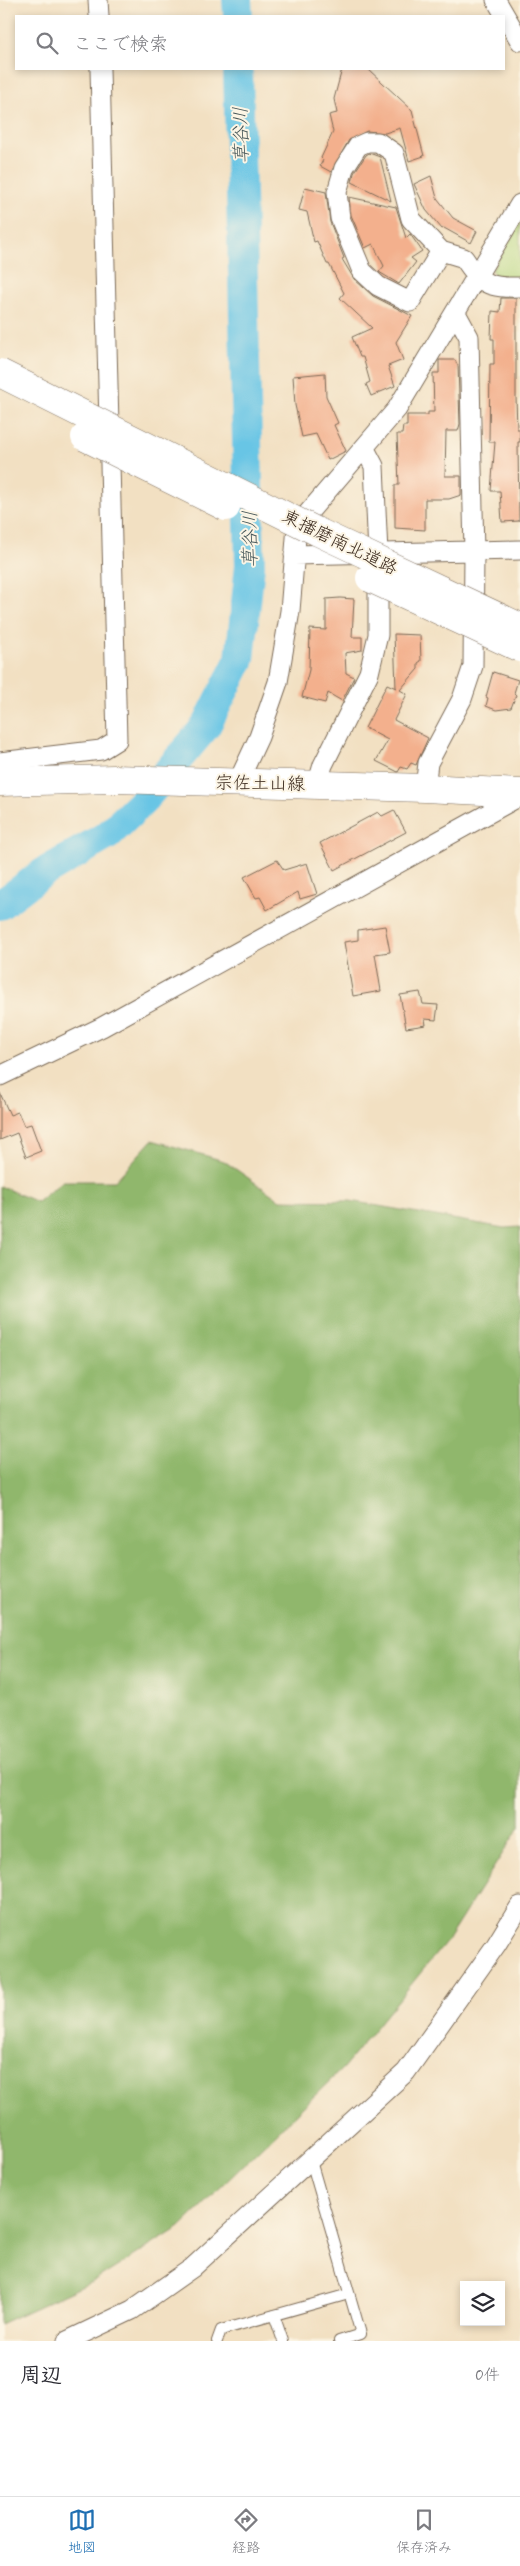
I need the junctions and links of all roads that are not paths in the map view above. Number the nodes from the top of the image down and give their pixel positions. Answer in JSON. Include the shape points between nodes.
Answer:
{"nodes":[{"id":1,"x":98,"y":0,"type":"edge"},
{"id":2,"x":496,"y":0,"type":"edge"},
{"id":3,"x":99,"y":15,"type":"edge"},
{"id":4,"x":520,"y":40,"type":"edge"},
{"id":5,"x":100,"y":70,"type":"edge"},
{"id":6,"x":520,"y":204,"type":"edge"},
{"id":7,"x":441,"y":251,"type":"junction"},
{"id":8,"x":475,"y":277,"type":"junction"},
{"id":9,"x":520,"y":288,"type":"edge"},
{"id":10,"x":456,"y":313,"type":"junction"},
{"id":11,"x":0,"y":373,"type":"edge"},
{"id":12,"x":0,"y":394,"type":"edge"},
{"id":13,"x":365,"y":448,"type":"junction"},
{"id":14,"x":520,"y":550,"type":"edge"},
{"id":15,"x":474,"y":552,"type":"junction"},
{"id":16,"x":378,"y":553,"type":"junction"},
{"id":17,"x":294,"y":555,"type":"junction"},
{"id":18,"x":520,"y":627,"type":"edge"},
{"id":19,"x":520,"y":648,"type":"edge"},
{"id":20,"x":0,"y":762,"type":"edge"},
{"id":21,"x":0,"y":782,"type":"edge"},
{"id":22,"x":229,"y":782,"type":"junction"},
{"id":23,"x":317,"y":784,"type":"junction"},
{"id":24,"x":425,"y":788,"type":"junction"},
{"id":25,"x":520,"y":794,"type":"edge"},
{"id":26,"x":0,"y":1076,"type":"edge"},
{"id":27,"x":520,"y":1906,"type":"edge"},
{"id":28,"x":311,"y":2161,"type":"junction"},
{"id":29,"x":350,"y":2294,"type":"junction"},
{"id":30,"x":274,"y":2315,"type":"junction"},
{"id":31,"x":67,"y":2341,"type":"edge"},
{"id":32,"x":217,"y":2341,"type":"edge"},
{"id":33,"x":283,"y":2341,"type":"edge"},
{"id":34,"x":340,"y":2341,"type":"edge"}],
"edges":[{"from":1,"to":3,"type":"street"},
{"from":2,"to":4,"type":"street"},
{"from":5,"to":20,"type":"street","via":[[117,740],[101,750]]},
{"from":6,"to":8,"type":"street"},
{"from":7,"to":7,"type":"street","via":[[411,219],[394,153],[378,142],[358,146],[344,168],[337,192],[340,218],[362,271],[378,286],[410,302]]},
{"from":7,"to":8,"type":"street","via":[[464,258]]},
{"from":8,"to":9,"type":"street","via":[[496,288]]},
{"from":8,"to":10,"type":"street"},
{"from":10,"to":13,"type":"street","via":[[397,409]]},
{"from":10,"to":15,"type":"street","via":[[469,337]]},
{"from":11,"to":18,"type":"main road","name":"東播磨南北道路","bridge":true,"via":[[316,531]]},
{"from":12,"to":19,"type":"main road","name":"東播磨南北道路","bridge":true,"via":[[307,547]]},
{"from":13,"to":16,"type":"street","via":[[374,466]]},
{"from":13,"to":17,"type":"street","via":[[296,526]]},
{"from":14,"to":15,"type":"street"},
{"from":15,"to":16,"type":"street"},
{"from":15,"to":24,"type":"street","via":[[473,666],[462,699],[428,763]]},
{"from":16,"to":17,"type":"street"},
{"from":16,"to":23,"type":"street","via":[[378,635],[370,673],[323,765]]},
{"from":17,"to":22,"type":"street","via":[[290,611],[278,682],[259,737]]},
{"from":21,"to":22,"type":"main road","name":"宗佐土山線"},
{"from":22,"to":23,"type":"main road","name":"宗佐土山線"},
{"from":23,"to":24,"type":"main road","name":"宗佐土山線"},
{"from":24,"to":25,"type":"main road","name":"宗佐土山線"},
{"from":25,"to":26,"type":"street","via":[[102,1027]]},
{"from":27,"to":28,"type":"street","via":[[406,2072]]},
{"from":28,"to":29,"type":"lane"},
{"from":28,"to":31,"type":"street","via":[[192,2268],[132,2310]]},
{"from":29,"to":30,"type":"lane"},
{"from":29,"to":34,"type":"lane","via":[[361,2334]]},
{"from":30,"to":32,"type":"lane","via":[[221,2330]]},
{"from":30,"to":33,"type":"lane"}]}
